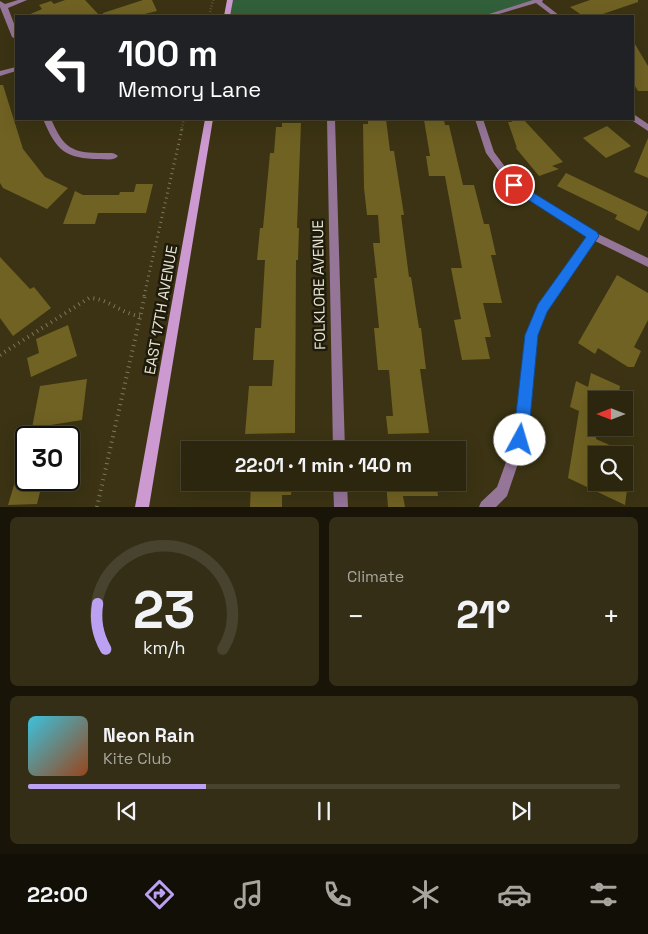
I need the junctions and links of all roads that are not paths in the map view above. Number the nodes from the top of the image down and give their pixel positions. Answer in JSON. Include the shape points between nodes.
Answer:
{"nodes":[{"id":1,"x":24,"y":0,"type":"edge"},
{"id":2,"x":230,"y":0,"type":"edge"},
{"id":3,"x":538,"y":0,"type":"edge"},
{"id":4,"x":2,"y":5,"type":"edge"},
{"id":5,"x":227,"y":15,"type":"edge"},
{"id":6,"x":489,"y":15,"type":"edge"},
{"id":7,"x":556,"y":15,"type":"edge"},
{"id":8,"x":15,"y":34,"type":"edge"},
{"id":9,"x":15,"y":69,"type":"edge"},
{"id":10,"x":0,"y":74,"type":"edge"},
{"id":11,"x":634,"y":118,"type":"edge"},
{"id":12,"x":47,"y":120,"type":"edge"},
{"id":13,"x":209,"y":120,"type":"edge"},
{"id":14,"x":331,"y":120,"type":"edge"},
{"id":15,"x":480,"y":120,"type":"edge"},
{"id":16,"x":648,"y":128,"type":"edge"},
{"id":17,"x":114,"y":156,"type":"dead end"},
{"id":18,"x":593,"y":236,"type":"junction"},
{"id":19,"x":648,"y":263,"type":"edge"},
{"id":20,"x":339,"y":441,"type":"edge"},
{"id":21,"x":340,"y":491,"type":"edge"},
{"id":22,"x":142,"y":506,"type":"edge"},
{"id":23,"x":341,"y":506,"type":"edge"},
{"id":24,"x":486,"y":506,"type":"edge"}],
"edges":[{"from":1,"to":4,"type":"street"},
{"from":2,"to":5,"type":"main road"},
{"from":3,"to":6,"type":"street"},
{"from":3,"to":7,"type":"street"},
{"from":4,"to":8,"type":"street"},
{"from":9,"to":10,"type":"street"},
{"from":11,"to":16,"type":"street"},
{"from":12,"to":17,"type":"street","via":[[56,140],[69,151],[81,156]]},
{"from":13,"to":22,"type":"main road","name":"EAST 17TH AVENUE"},
{"from":14,"to":20,"type":"street","name":"FOLKLORE AVENUE"},
{"from":15,"to":18,"type":"street","via":[[490,153],[514,185]]},
{"from":18,"to":19,"type":"street"},
{"from":18,"to":24,"type":"street","via":[[543,308],[531,335],[520,440],[502,491]]},
{"from":21,"to":23,"type":"street"}]}
